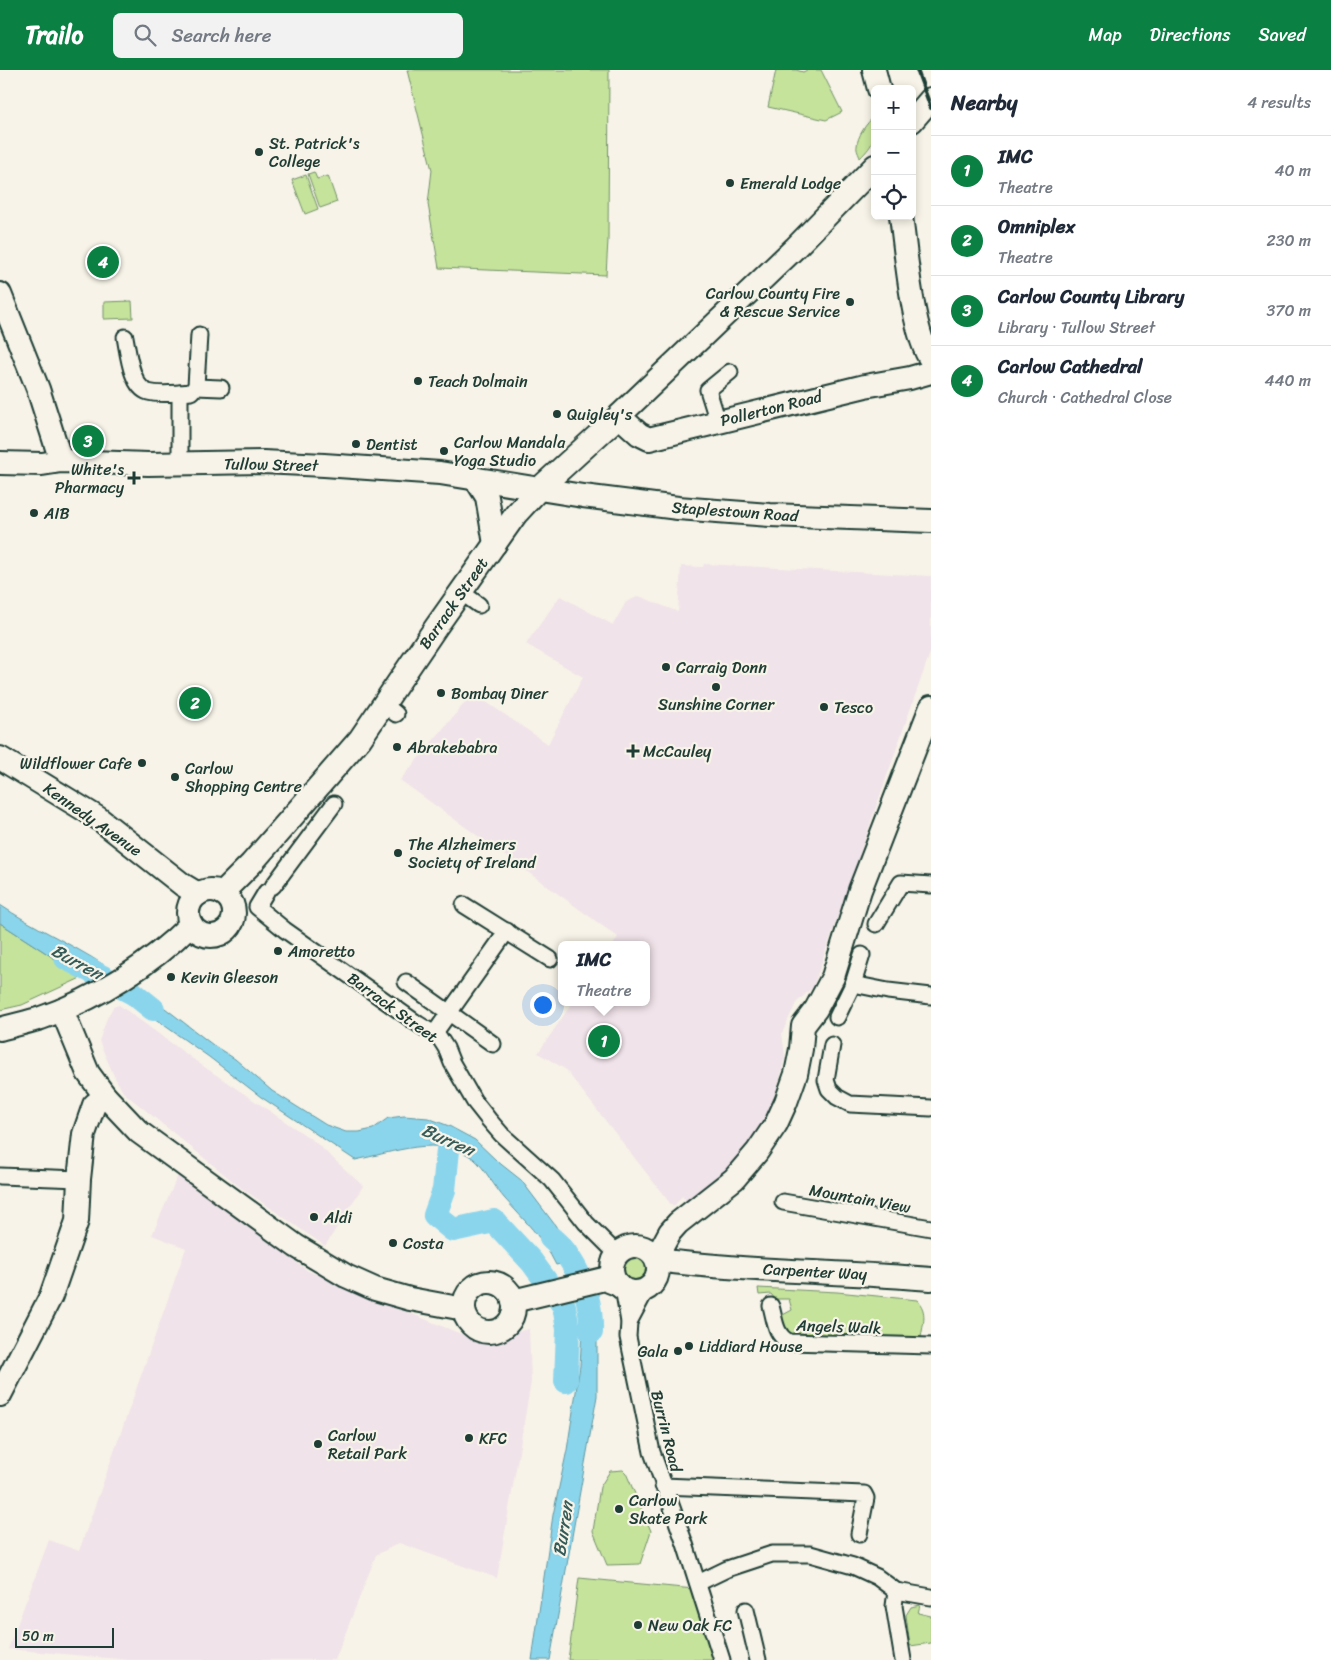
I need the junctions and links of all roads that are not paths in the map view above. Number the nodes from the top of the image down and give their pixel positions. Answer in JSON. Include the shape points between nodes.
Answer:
{"nodes":[{"id":1,"x":874,"y":70,"type":"edge"},
{"id":2,"x":879,"y":85,"type":"edge"},
{"id":3,"x":871,"y":170,"type":"edge"},
{"id":4,"x":902,"y":220,"type":"edge"},
{"id":5,"x":0,"y":294,"type":"edge"},
{"id":6,"x":199,"y":335,"type":"dead end"},
{"id":7,"x":125,"y":336,"type":"dead end"},
{"id":8,"x":931,"y":360,"type":"edge"},
{"id":9,"x":730,"y":372,"type":"dead end"},
{"id":10,"x":931,"y":372,"type":"edge"},
{"id":11,"x":196,"y":387,"type":"junction"},
{"id":12,"x":221,"y":388,"type":"dead end"},
{"id":13,"x":180,"y":393,"type":"junction"},
{"id":14,"x":619,"y":416,"type":"junction"},
{"id":15,"x":718,"y":422,"type":"junction"},
{"id":16,"x":61,"y":461,"type":"junction"},
{"id":17,"x":0,"y":463,"type":"edge"},
{"id":18,"x":180,"y":464,"type":"junction"},
{"id":19,"x":475,"y":478,"type":"junction"},
{"id":20,"x":540,"y":488,"type":"junction"},
{"id":21,"x":931,"y":521,"type":"edge"},
{"id":22,"x":495,"y":544,"type":"junction"},
{"id":23,"x":461,"y":592,"type":"junction"},
{"id":24,"x":479,"y":605,"type":"dead end"},
{"id":25,"x":931,"y":707,"type":"edge"},
{"id":26,"x":0,"y":758,"type":"edge"},
{"id":27,"x":334,"y":804,"type":"dead end"},
{"id":28,"x":296,"y":812,"type":"junction"},
{"id":29,"x":316,"y":830,"type":"junction"},
{"id":30,"x":931,"y":885,"type":"edge"},
{"id":31,"x":229,"y":891,"type":"junction"},
{"id":32,"x":464,"y":904,"type":"dead end"},
{"id":33,"x":190,"y":913,"type":"junction"},
{"id":34,"x":876,"y":924,"type":"dead end"},
{"id":35,"x":506,"y":932,"type":"junction"},
{"id":36,"x":862,"y":955,"type":"dead end"},
{"id":37,"x":550,"y":959,"type":"dead end"},
{"id":38,"x":406,"y":982,"type":"dead end"},
{"id":39,"x":853,"y":984,"type":"junction"},
{"id":40,"x":931,"y":996,"type":"edge"},
{"id":41,"x":62,"y":1010,"type":"junction"},
{"id":42,"x":450,"y":1013,"type":"junction"},
{"id":43,"x":837,"y":1018,"type":"dead end"},
{"id":44,"x":0,"y":1029,"type":"edge"},
{"id":45,"x":434,"y":1034,"type":"junction"},
{"id":46,"x":493,"y":1044,"type":"dead end"},
{"id":47,"x":832,"y":1046,"type":"dead end"},
{"id":48,"x":105,"y":1096,"type":"junction"},
{"id":49,"x":931,"y":1108,"type":"edge"},
{"id":50,"x":0,"y":1176,"type":"edge"},
{"id":51,"x":79,"y":1179,"type":"junction"},
{"id":52,"x":783,"y":1202,"type":"dead end"},
{"id":53,"x":931,"y":1228,"type":"edge"},
{"id":54,"x":670,"y":1232,"type":"junction"},
{"id":55,"x":619,"y":1270,"type":"junction"},
{"id":56,"x":654,"y":1271,"type":"junction"},
{"id":57,"x":931,"y":1279,"type":"edge"},
{"id":58,"x":518,"y":1299,"type":"junction"},
{"id":59,"x":771,"y":1306,"type":"dead end"},
{"id":60,"x":464,"y":1309,"type":"junction"},
{"id":61,"x":629,"y":1322,"type":"junction"},
{"id":62,"x":931,"y":1346,"type":"edge"},
{"id":63,"x":0,"y":1395,"type":"edge"},
{"id":64,"x":664,"y":1486,"type":"junction"},
{"id":65,"x":859,"y":1534,"type":"dead end"},
{"id":66,"x":698,"y":1583,"type":"junction"},
{"id":67,"x":896,"y":1591,"type":"junction"},
{"id":68,"x":931,"y":1597,"type":"edge"},
{"id":69,"x":746,"y":1610,"type":"dead end"},
{"id":70,"x":722,"y":1660,"type":"edge"},
{"id":71,"x":758,"y":1660,"type":"edge"},
{"id":72,"x":903,"y":1660,"type":"edge"}],
"edges":[{"from":1,"to":2,"type":"main road"},
{"from":3,"to":14,"type":"main road","name":"Barrack Street","via":[[795,248]]},
{"from":4,"to":8,"type":"main road","via":[[915,309],[925,352]]},
{"from":5,"to":16,"type":"main road","via":[[38,389]]},
{"from":6,"to":11,"type":"street"},
{"from":7,"to":13,"type":"street","via":[[132,371],[139,384],[147,392]]},
{"from":9,"to":15,"type":"street","via":[[708,390]]},
{"from":10,"to":15,"type":"main road","name":"Pollerton Road"},
{"from":11,"to":12,"type":"street"},
{"from":11,"to":13,"type":"street","via":[[191,392]]},
{"from":13,"to":18,"type":"street"},
{"from":14,"to":15,"type":"main road","name":"Pollerton Road","via":[[638,434],[649,438]]},
{"from":14,"to":20,"type":"main road","name":"Barrack Street"},
{"from":16,"to":17,"type":"main road","name":"Tullow Street"},
{"from":16,"to":18,"type":"main road","name":"Tullow Street"},
{"from":18,"to":19,"type":"main road","name":"Tullow Street","via":[[263,462]]},
{"from":19,"to":20,"type":"main road","name":"Tullow Street"},
{"from":19,"to":22,"type":"main road","via":[[487,497]]},
{"from":20,"to":21,"type":"main road","name":"Staplestown Road","via":[[678,508]]},
{"from":20,"to":22,"type":"main road","name":"Barrack Street"},
{"from":22,"to":23,"type":"main road","name":"Barrack Street"},
{"from":23,"to":24,"type":"street"},
{"from":23,"to":28,"type":"main road","name":"Barrack Street","via":[[390,709]]},
{"from":25,"to":54,"type":"main road","via":[[860,890],[833,977],[803,1026],[796,1074],[776,1124],[734,1179]]},
{"from":26,"to":33,"type":"main road","name":"Kennedy Avenue","via":[[98,818]]},
{"from":27,"to":29,"type":"street"},
{"from":28,"to":29,"type":"street"},
{"from":28,"to":31,"type":"main road","name":"Barrack Street"},
{"from":29,"to":45,"type":"street","name":"Barrack Street","via":[[257,906],[285,930]]},
{"from":30,"to":34,"type":"street","via":[[901,883]]},
{"from":31,"to":33,"type":"main road","via":[[210,890]]},
{"from":31,"to":33,"type":"main road","via":[[234,914],[229,927],[218,935],[210,936]]},
{"from":32,"to":35,"type":"street"},
{"from":33,"to":41,"type":"main road","via":[[135,969]]},
{"from":35,"to":37,"type":"street"},
{"from":35,"to":42,"type":"street"},
{"from":36,"to":39,"type":"street"},
{"from":38,"to":42,"type":"street"},
{"from":39,"to":40,"type":"street"},
{"from":39,"to":43,"type":"street"},
{"from":41,"to":44,"type":"main road"},
{"from":41,"to":48,"type":"main road","via":[[88,1073]]},
{"from":42,"to":45,"type":"street"},
{"from":42,"to":46,"type":"street"},
{"from":45,"to":55,"type":"street","name":"Barrack Street","via":[[446,1048],[474,1101],[502,1135],[552,1180]]},
{"from":47,"to":49,"type":"street","via":[[826,1080],[829,1090],[837,1097],[850,1104]]},
{"from":48,"to":51,"type":"main road","via":[[94,1105],[84,1134]]},
{"from":48,"to":60,"type":"main road","via":[[139,1132],[296,1246],[346,1276],[410,1299]]},
{"from":50,"to":51,"type":"street"},
{"from":51,"to":63,"type":"main road","via":[[77,1222],[50,1296]]},
{"from":52,"to":53,"type":"street","name":"Mountain View"},
{"from":54,"to":55,"type":"main road"},
{"from":54,"to":56,"type":"main road"},
{"from":55,"to":56,"type":"main road","name":"Carpenter Way","via":[[632,1292]]},
{"from":55,"to":56,"type":"main road","via":[[651,1251]]},
{"from":55,"to":58,"type":"main road"},
{"from":55,"to":61,"type":"street","name":"Burrin Road"},
{"from":56,"to":57,"type":"main road","name":"Carpenter Way","via":[[699,1266]]},
{"from":56,"to":61,"type":"street"},
{"from":58,"to":60,"type":"main road","via":[[497,1283],[481,1284],[468,1294]]},
{"from":58,"to":60,"type":"main road","via":[[512,1316],[503,1328],[496,1331],[481,1331],[475,1327]]},
{"from":59,"to":62,"type":"street","name":"Angels Walk","via":[[778,1331],[789,1342]]},
{"from":61,"to":64,"type":"street","name":"Burrin Road","via":[[628,1337],[644,1417]]},
{"from":64,"to":65,"type":"street","via":[[864,1494]]},
{"from":64,"to":66,"type":"street","name":"Burrin Road"},
{"from":66,"to":67,"type":"street","via":[[772,1554],[810,1554],[853,1566],[877,1577]]},
{"from":66,"to":70,"type":"street","name":"Burrin Road"},
{"from":67,"to":68,"type":"street"},
{"from":67,"to":72,"type":"street","via":[[894,1606]]},
{"from":69,"to":71,"type":"street"}]}
